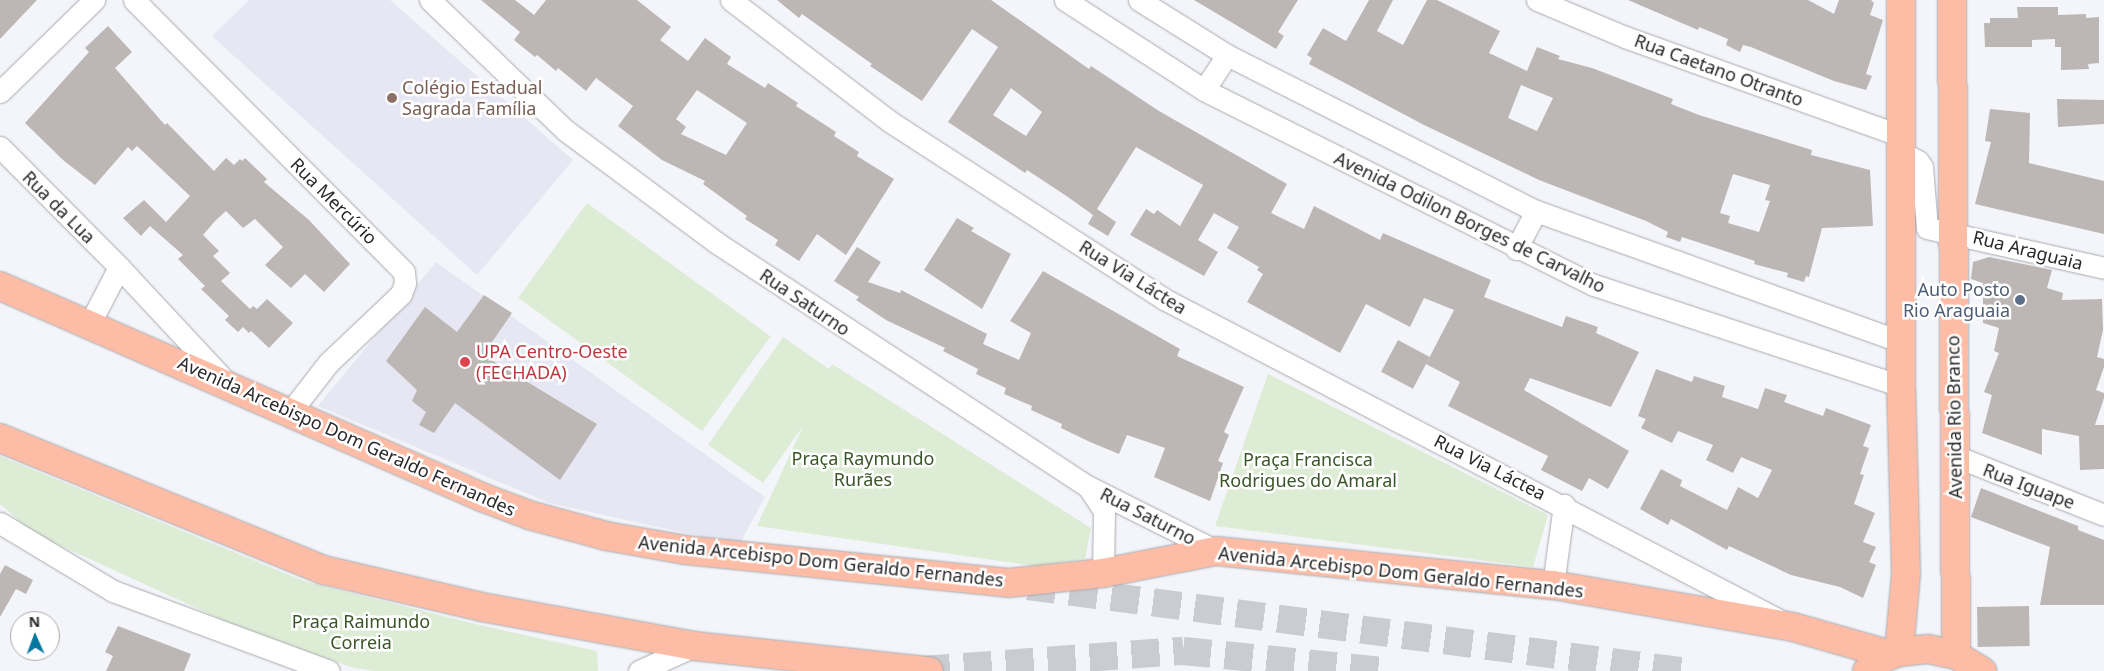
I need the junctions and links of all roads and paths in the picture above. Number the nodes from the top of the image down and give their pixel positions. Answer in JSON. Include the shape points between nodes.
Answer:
{"nodes":[{"id":1,"x":94,"y":0,"type":"edge"},
{"id":2,"x":134,"y":0,"type":"edge"},
{"id":3,"x":430,"y":0,"type":"edge"},
{"id":4,"x":731,"y":0,"type":"edge"},
{"id":5,"x":1065,"y":0,"type":"edge"},
{"id":6,"x":1140,"y":0,"type":"edge"},
{"id":7,"x":1537,"y":0,"type":"edge"},
{"id":8,"x":1900,"y":0,"type":"edge"},
{"id":9,"x":1952,"y":0,"type":"edge"},
{"id":10,"x":1227,"y":55,"type":"junction"},
{"id":11,"x":1204,"y":90,"type":"junction"},
{"id":12,"x":0,"y":92,"type":"edge"},
{"id":13,"x":1903,"y":145,"type":"junction"},
{"id":14,"x":0,"y":147,"type":"edge"},
{"id":15,"x":1536,"y":211,"type":"junction"},
{"id":16,"x":1952,"y":231,"type":"junction"},
{"id":17,"x":1516,"y":248,"type":"junction"},
{"id":18,"x":119,"y":266,"type":"junction"},
{"id":19,"x":2104,"y":268,"type":"edge"},
{"id":20,"x":0,"y":286,"type":"edge"},
{"id":21,"x":90,"y":323,"type":"junction"},
{"id":22,"x":1902,"y":342,"type":"junction"},
{"id":23,"x":227,"y":383,"type":"junction"},
{"id":24,"x":1901,"y":386,"type":"junction"},
{"id":25,"x":291,"y":411,"type":"junction"},
{"id":26,"x":0,"y":438,"type":"edge"},
{"id":27,"x":1955,"y":456,"type":"junction"},
{"id":28,"x":1087,"y":486,"type":"junction"},
{"id":29,"x":1564,"y":505,"type":"junction"},
{"id":30,"x":2104,"y":515,"type":"edge"},
{"id":31,"x":0,"y":523,"type":"edge"},
{"id":32,"x":1216,"y":551,"type":"junction"},
{"id":33,"x":1103,"y":574,"type":"junction"},
{"id":34,"x":1553,"y":585,"type":"junction"},
{"id":35,"x":1793,"y":627,"type":"junction"},
{"id":36,"x":694,"y":646,"type":"junction"},
{"id":37,"x":1895,"y":653,"type":"junction"},
{"id":38,"x":1956,"y":655,"type":"junction"},
{"id":39,"x":895,"y":670,"type":"edge"},
{"id":40,"x":329,"y":671,"type":"edge"},
{"id":41,"x":638,"y":671,"type":"edge"},
{"id":42,"x":929,"y":671,"type":"edge"},
{"id":43,"x":1866,"y":671,"type":"edge"},
{"id":44,"x":1982,"y":671,"type":"edge"}],
"edges":[{"from":1,"to":12,"type":"street"},
{"from":2,"to":25,"type":"street","name":"Rua Mercúrio","via":[[404,272],[401,294],[329,362]]},
{"from":3,"to":28,"type":"street","name":"Rua Saturno","via":[[565,130],[717,243]]},
{"from":4,"to":29,"type":"street","name":"Rua Via Láctea","via":[[890,121],[1164,299]]},
{"from":5,"to":11,"type":"street","name":"Avenida Odilon Borges de Carvalho"},
{"from":6,"to":10,"type":"street"},
{"from":7,"to":13,"type":"street","name":"Rua Caetano Otranto"},
{"from":8,"to":13,"type":"main road"},
{"from":9,"to":16,"type":"main road","name":"Avenida Rio Branco"},
{"from":10,"to":11,"type":"street"},
{"from":10,"to":15,"type":"street"},
{"from":11,"to":17,"type":"street","name":"Avenida Odilon Borges de Carvalho"},
{"from":13,"to":16,"type":"street","name":"Rua Caetano Otranto","via":[[1922,167],[1925,226]]},
{"from":13,"to":22,"type":"main road"},
{"from":14,"to":18,"type":"street","name":"Rua da Lua"},
{"from":15,"to":17,"type":"street"},
{"from":15,"to":22,"type":"street"},
{"from":16,"to":19,"type":"street","name":"Rua Araguaia"},
{"from":16,"to":27,"type":"main road","name":"Avenida Rio Branco"},
{"from":17,"to":24,"type":"street","name":"Avenida Odilon Borges de Carvalho","via":[[1594,285]]},
{"from":18,"to":21,"type":"street"},
{"from":18,"to":23,"type":"street","name":"Rua da Lua"},
{"from":20,"to":21,"type":"main road","name":"Avenida Arcebispo Dom Geraldo Fernandes"},
{"from":21,"to":23,"type":"main road","name":"Avenida Arcebispo Dom Geraldo Fernandes"},
{"from":22,"to":24,"type":"main road"},
{"from":23,"to":25,"type":"main road","name":"Avenida Arcebispo Dom Geraldo Fernandes"},
{"from":24,"to":37,"type":"main road","via":[[1906,573]]},
{"from":25,"to":33,"type":"main road","name":"Avenida Arcebispo Dom Geraldo Fernandes","via":[[484,498],[529,515],[606,536],[685,550],[1008,583]]},
{"from":26,"to":36,"type":"main road","via":[[324,570],[509,612]]},
{"from":27,"to":30,"type":"street","name":"Rua Iguape"},
{"from":27,"to":38,"type":"main road","name":"Avenida Rio Branco"},
{"from":28,"to":32,"type":"street","name":"Rua Saturno"},
{"from":28,"to":33,"type":"street","via":[[1104,511]]},
{"from":29,"to":34,"type":"street","name":"Rua Via Láctea"},
{"from":29,"to":35,"type":"street","name":"Rua Via Láctea"},
{"from":31,"to":40,"type":"street","via":[[113,591]]},
{"from":32,"to":33,"type":"main road","name":"Avenida Arcebispo Dom Geraldo Fernandes"},
{"from":32,"to":34,"type":"main road","name":"Avenida Arcebispo Dom Geraldo Fernandes"},
{"from":34,"to":35,"type":"main road","name":"Avenida Arcebispo Dom Geraldo Fernandes"},
{"from":35,"to":37,"type":"main road","name":"Avenida Arcebispo Dom Geraldo Fernandes"},
{"from":36,"to":39,"type":"main road"},
{"from":36,"to":41,"type":"street"},
{"from":37,"to":38,"type":"main road","via":[[1928,649]]},
{"from":37,"to":43,"type":"main road"},
{"from":38,"to":44,"type":"main road"},
{"from":39,"to":42,"type":"main road"}]}
